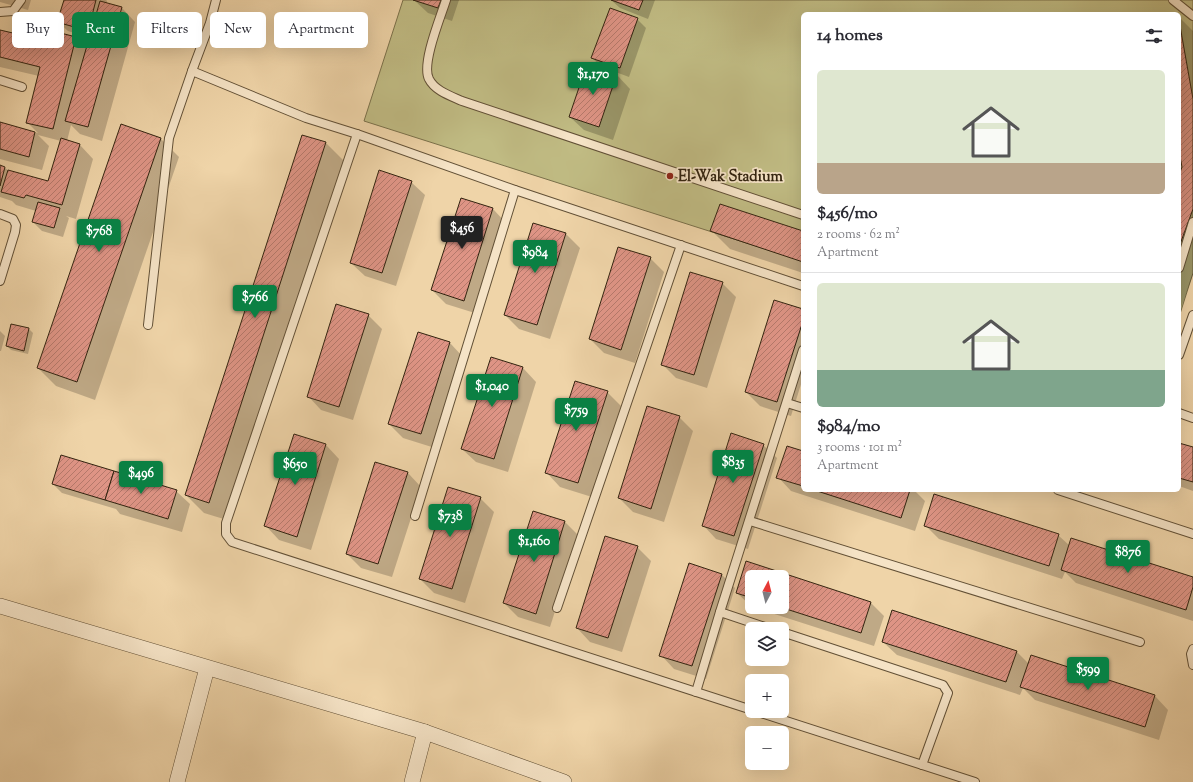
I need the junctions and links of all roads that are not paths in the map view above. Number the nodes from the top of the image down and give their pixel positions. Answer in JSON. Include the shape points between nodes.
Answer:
{"nodes":[{"id":1,"x":21,"y":0,"type":"edge"},
{"id":2,"x":216,"y":0,"type":"edge"},
{"id":3,"x":446,"y":0,"type":"edge"},
{"id":4,"x":1173,"y":0,"type":"edge"},
{"id":5,"x":0,"y":12,"type":"edge"},
{"id":6,"x":1193,"y":16,"type":"edge"},
{"id":7,"x":192,"y":71,"type":"junction"},
{"id":8,"x":0,"y":80,"type":"edge"},
{"id":9,"x":22,"y":87,"type":"dead end"},
{"id":10,"x":357,"y":134,"type":"junction"},
{"id":11,"x":515,"y":190,"type":"junction"},
{"id":12,"x":0,"y":214,"type":"edge"},
{"id":13,"x":801,"y":214,"type":"edge"},
{"id":14,"x":1193,"y":222,"type":"edge"},
{"id":15,"x":681,"y":245,"type":"junction"},
{"id":16,"x":1181,"y":261,"type":"edge"},
{"id":17,"x":0,"y":281,"type":"edge"},
{"id":18,"x":801,"y":285,"type":"edge"},
{"id":19,"x":1193,"y":315,"type":"edge"},
{"id":20,"x":148,"y":325,"type":"dead end"},
{"id":21,"x":1181,"y":349,"type":"edge"},
{"id":22,"x":801,"y":356,"type":"edge"},
{"id":23,"x":787,"y":402,"type":"junction"},
{"id":24,"x":801,"y":407,"type":"edge"},
{"id":25,"x":1181,"y":414,"type":"edge"},
{"id":26,"x":1193,"y":418,"type":"edge"},
{"id":27,"x":1064,"y":492,"type":"edge"},
{"id":28,"x":416,"y":516,"type":"dead end"},
{"id":29,"x":750,"y":521,"type":"junction"},
{"id":30,"x":1193,"y":534,"type":"edge"},
{"id":31,"x":0,"y":606,"type":"edge"},
{"id":32,"x":557,"y":608,"type":"dead end"},
{"id":33,"x":720,"y":612,"type":"junction"},
{"id":34,"x":750,"y":622,"type":"edge"},
{"id":35,"x":789,"y":634,"type":"edge"},
{"id":36,"x":1140,"y":642,"type":"dead end"},
{"id":37,"x":1193,"y":649,"type":"edge"},
{"id":38,"x":1193,"y":665,"type":"edge"},
{"id":39,"x":208,"y":668,"type":"junction"},
{"id":40,"x":696,"y":692,"type":"junction"},
{"id":41,"x":745,"y":708,"type":"edge"},
{"id":42,"x":777,"y":718,"type":"edge"},
{"id":43,"x":425,"y":732,"type":"junction"},
{"id":44,"x":922,"y":765,"type":"junction"},
{"id":45,"x":177,"y":782,"type":"edge"},
{"id":46,"x":412,"y":782,"type":"edge"},
{"id":47,"x":564,"y":782,"type":"edge"},
{"id":48,"x":975,"y":782,"type":"edge"}],
"edges":[{"from":1,"to":5,"type":"lane","via":[[13,11]]},
{"from":2,"to":7,"type":"lane"},
{"from":3,"to":13,"type":"lane","via":[[428,56],[427,67],[428,78],[445,93]]},
{"from":4,"to":6,"type":"lane"},
{"from":7,"to":10,"type":"lane","via":[[306,118]]},
{"from":7,"to":20,"type":"lane","via":[[169,138]]},
{"from":8,"to":9,"type":"lane"},
{"from":10,"to":11,"type":"lane"},
{"from":10,"to":40,"type":"lane","via":[[226,523],[226,534],[232,542]]},
{"from":11,"to":15,"type":"lane"},
{"from":11,"to":28,"type":"lane"},
{"from":12,"to":17,"type":"lane","via":[[13,219],[16,225]]},
{"from":14,"to":16,"type":"lane"},
{"from":15,"to":18,"type":"lane"},
{"from":15,"to":32,"type":"lane"},
{"from":19,"to":21,"type":"lane"},
{"from":22,"to":23,"type":"lane"},
{"from":23,"to":24,"type":"lane"},
{"from":23,"to":29,"type":"lane"},
{"from":25,"to":26,"type":"lane"},
{"from":27,"to":30,"type":"lane"},
{"from":29,"to":33,"type":"lane"},
{"from":29,"to":36,"type":"lane"},
{"from":31,"to":39,"type":"street"},
{"from":33,"to":34,"type":"lane"},
{"from":33,"to":40,"type":"lane"},
{"from":35,"to":44,"type":"lane","via":[[943,685],[948,693]]},
{"from":37,"to":38,"type":"lane"},
{"from":39,"to":43,"type":"street"},
{"from":39,"to":45,"type":"street"},
{"from":40,"to":41,"type":"lane"},
{"from":42,"to":44,"type":"lane"},
{"from":43,"to":46,"type":"street"},
{"from":43,"to":47,"type":"street"},
{"from":44,"to":48,"type":"lane"}]}
